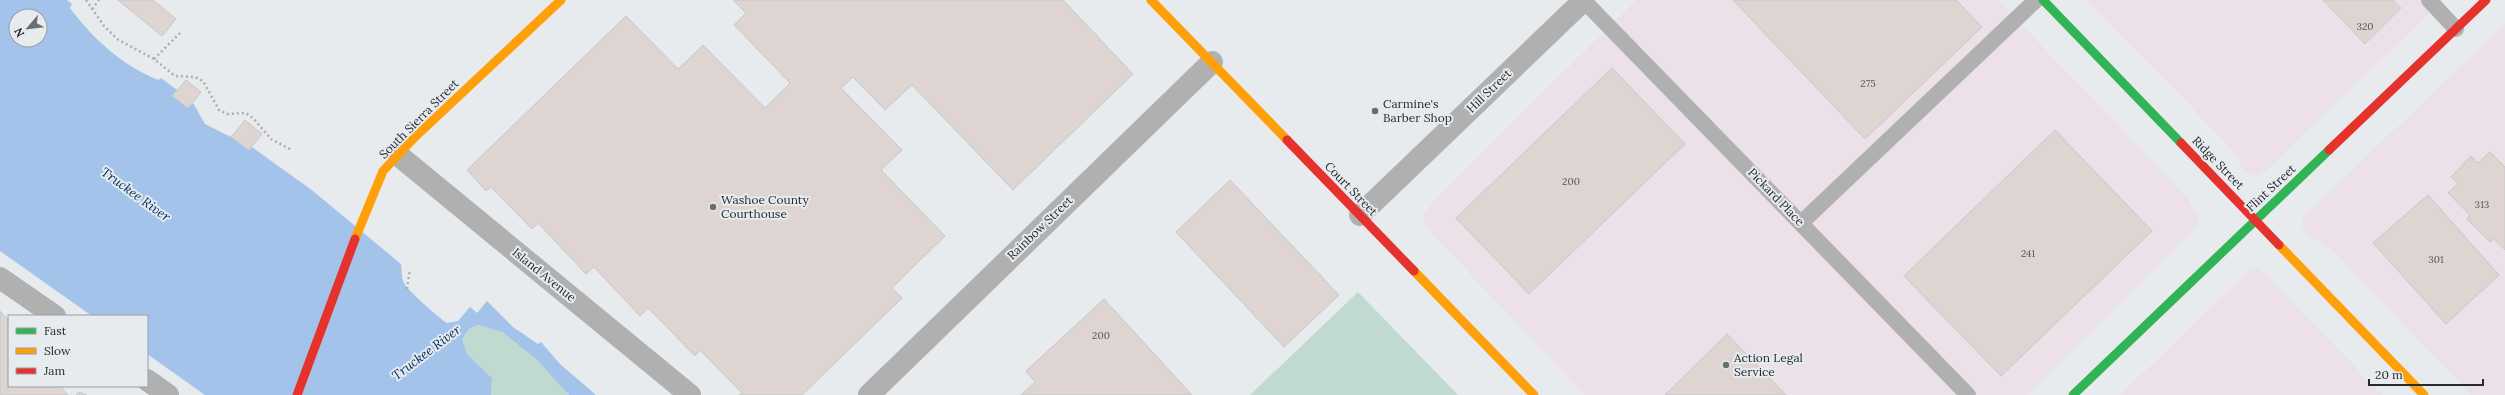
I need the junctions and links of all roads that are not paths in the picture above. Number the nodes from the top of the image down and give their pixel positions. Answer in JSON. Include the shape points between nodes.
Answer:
{"nodes":[{"id":1,"x":561,"y":0,"type":"edge"},
{"id":2,"x":1151,"y":0,"type":"edge"},
{"id":3,"x":1584,"y":0,"type":"edge"},
{"id":4,"x":2036,"y":0,"type":"edge"},
{"id":5,"x":2043,"y":0,"type":"edge"},
{"id":6,"x":2429,"y":0,"type":"edge"},
{"id":7,"x":2486,"y":0,"type":"edge"},
{"id":8,"x":2456,"y":29,"type":"junction"},
{"id":9,"x":1212,"y":62,"type":"junction"},
{"id":10,"x":398,"y":155,"type":"junction"},
{"id":11,"x":1360,"y":215,"type":"junction"},
{"id":12,"x":2256,"y":219,"type":"junction"},
{"id":13,"x":1801,"y":224,"type":"junction"},
{"id":14,"x":0,"y":278,"type":"edge"},
{"id":15,"x":54,"y":315,"type":"edge"},
{"id":16,"x":148,"y":381,"type":"edge"},
{"id":17,"x":168,"y":395,"type":"edge"},
{"id":18,"x":297,"y":395,"type":"edge"},
{"id":19,"x":690,"y":395,"type":"edge"},
{"id":20,"x":869,"y":395,"type":"edge"},
{"id":21,"x":1534,"y":395,"type":"edge"},
{"id":22,"x":1968,"y":395,"type":"edge"},
{"id":23,"x":2073,"y":395,"type":"edge"},
{"id":24,"x":2424,"y":395,"type":"edge"}],
"edges":[{"from":1,"to":10,"type":"street","name":"South Sierra Street"},
{"from":2,"to":9,"type":"street","name":"Court Street"},
{"from":3,"to":11,"type":"street","name":"Hill Street"},
{"from":3,"to":13,"type":"lane","name":"Pickard Place"},
{"from":4,"to":13,"type":"lane"},
{"from":5,"to":12,"type":"street","name":"Ridge Street"},
{"from":6,"to":8,"type":"lane"},
{"from":7,"to":8,"type":"street","name":"Flint Street"},
{"from":8,"to":12,"type":"street","name":"Flint Street"},
{"from":9,"to":11,"type":"street","name":"Court Street"},
{"from":9,"to":20,"type":"street","name":"Rainbow Street"},
{"from":10,"to":18,"type":"street","name":"South Sierra Street","via":[[383,171],[359,227]]},
{"from":10,"to":19,"type":"street","name":"Island Avenue"},
{"from":11,"to":21,"type":"street","name":"Court Street"},
{"from":12,"to":23,"type":"street","name":"Flint Street"},
{"from":12,"to":24,"type":"street","name":"Ridge Street"},
{"from":13,"to":22,"type":"lane","name":"Pickard Place"},
{"from":14,"to":15,"type":"street"},
{"from":16,"to":17,"type":"street"}]}
